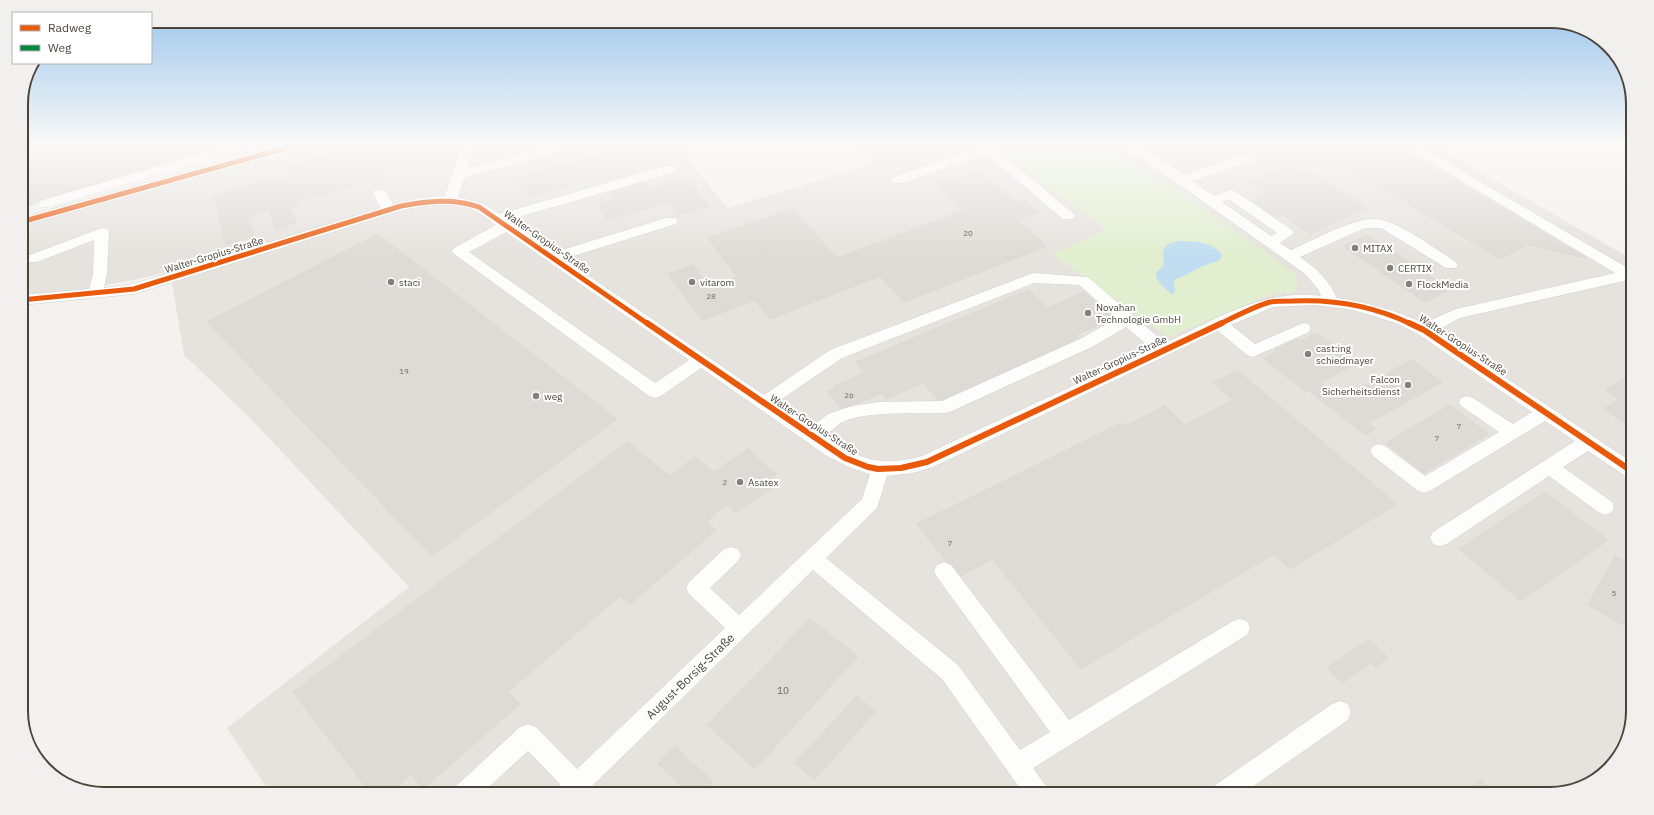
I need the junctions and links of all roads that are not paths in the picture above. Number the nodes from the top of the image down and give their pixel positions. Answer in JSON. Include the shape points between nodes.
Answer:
{"nodes":[{"id":1,"x":116,"y":182,"type":"edge"},
{"id":2,"x":164,"y":182,"type":"edge"},
{"id":3,"x":456,"y":182,"type":"edge"},
{"id":4,"x":628,"y":182,"type":"edge"},
{"id":5,"x":1023,"y":182,"type":"edge"},
{"id":6,"x":1186,"y":182,"type":"edge"},
{"id":7,"x":1471,"y":182,"type":"edge"},
{"id":8,"x":380,"y":193,"type":"dead end"},
{"id":9,"x":451,"y":199,"type":"junction"},
{"id":10,"x":1212,"y":201,"type":"junction"},
{"id":11,"x":389,"y":210,"type":"junction"},
{"id":12,"x":28,"y":211,"type":"edge"},
{"id":13,"x":1068,"y":216,"type":"dead end"},
{"id":14,"x":28,"y":220,"type":"edge"},
{"id":15,"x":671,"y":221,"type":"dead end"},
{"id":16,"x":501,"y":222,"type":"junction"},
{"id":17,"x":1270,"y":242,"type":"junction"},
{"id":18,"x":1290,"y":256,"type":"junction"},
{"id":19,"x":553,"y":258,"type":"junction"},
{"id":20,"x":32,"y":259,"type":"dead end"},
{"id":21,"x":1451,"y":265,"type":"dead end"},
{"id":22,"x":1626,"y":273,"type":"edge"},
{"id":23,"x":1626,"y":276,"type":"edge"},
{"id":24,"x":95,"y":294,"type":"junction"},
{"id":25,"x":28,"y":299,"type":"edge"},
{"id":26,"x":1331,"y":301,"type":"junction"},
{"id":27,"x":1127,"y":320,"type":"junction"},
{"id":28,"x":1220,"y":324,"type":"junction"},
{"id":29,"x":1303,"y":328,"type":"dead end"},
{"id":30,"x":1424,"y":330,"type":"junction"},
{"id":31,"x":1164,"y":350,"type":"junction"},
{"id":32,"x":700,"y":360,"type":"junction"},
{"id":33,"x":1467,"y":402,"type":"dead end"},
{"id":34,"x":763,"y":404,"type":"junction"},
{"id":35,"x":1546,"y":412,"type":"junction"},
{"id":36,"x":1512,"y":432,"type":"junction"},
{"id":37,"x":812,"y":437,"type":"junction"},
{"id":38,"x":1589,"y":441,"type":"junction"},
{"id":39,"x":1379,"y":451,"type":"dead end"},
{"id":40,"x":1550,"y":466,"type":"junction"},
{"id":41,"x":1626,"y":467,"type":"edge"},
{"id":42,"x":880,"y":470,"type":"junction"},
{"id":43,"x":1605,"y":507,"type":"dead end"},
{"id":44,"x":1440,"y":538,"type":"dead end"},
{"id":45,"x":731,"y":556,"type":"dead end"},
{"id":46,"x":812,"y":558,"type":"junction"},
{"id":47,"x":944,"y":571,"type":"dead end"},
{"id":48,"x":1240,"y":628,"type":"dead end"},
{"id":49,"x":740,"y":629,"type":"junction"},
{"id":50,"x":1340,"y":712,"type":"dead end"},
{"id":51,"x":1066,"y":735,"type":"junction"},
{"id":52,"x":1018,"y":764,"type":"junction"},
{"id":53,"x":472,"y":787,"type":"edge"},
{"id":54,"x":570,"y":787,"type":"edge"},
{"id":55,"x":575,"y":787,"type":"edge"},
{"id":56,"x":1033,"y":787,"type":"edge"},
{"id":57,"x":1232,"y":787,"type":"edge"}],
"edges":[{"from":1,"to":12,"type":"street"},
{"from":2,"to":14,"type":"street"},
{"from":3,"to":9,"type":"street"},
{"from":4,"to":16,"type":"street"},
{"from":5,"to":13,"type":"street"},
{"from":6,"to":10,"type":"street"},
{"from":7,"to":22,"type":"street"},
{"from":8,"to":11,"type":"street"},
{"from":9,"to":11,"type":"street","name":"Walter-Gropius-Straße","via":[[428,201]]},
{"from":9,"to":16,"type":"street","name":"Walter-Gropius-Straße","via":[[479,207]]},
{"from":10,"to":17,"type":"street"},
{"from":10,"to":17,"type":"street","via":[[1230,194],[1287,233]]},
{"from":11,"to":24,"type":"street","name":"Walter-Gropius-Straße","via":[[166,280],[134,289]]},
{"from":15,"to":19,"type":"street"},
{"from":16,"to":19,"type":"street","name":"Walter-Gropius-Straße"},
{"from":16,"to":32,"type":"street","via":[[459,251],[507,288],[655,392]]},
{"from":17,"to":18,"type":"street"},
{"from":18,"to":21,"type":"street","via":[[1362,224],[1375,223],[1385,225]]},
{"from":18,"to":26,"type":"street","via":[[1320,280]]},
{"from":19,"to":32,"type":"street","name":"Walter-Gropius-Straße"},
{"from":20,"to":24,"type":"street","via":[[102,232],[100,274]]},
{"from":23,"to":30,"type":"street","via":[[1456,314]]},
{"from":24,"to":25,"type":"street","name":"Walter-Gropius-Straße"},
{"from":26,"to":28,"type":"street","name":"Walter-Gropius-Straße","via":[[1272,302]]},
{"from":26,"to":30,"type":"street","name":"Walter-Gropius-Straße","via":[[1375,310]]},
{"from":27,"to":31,"type":"street"},
{"from":27,"to":34,"type":"street","via":[[1083,280],[1033,278],[836,354]]},
{"from":27,"to":37,"type":"street","via":[[1086,343],[944,407],[878,408],[852,412],[834,419]]},
{"from":28,"to":29,"type":"street","via":[[1253,351]]},
{"from":28,"to":31,"type":"street","name":"Walter-Gropius-Straße"},
{"from":30,"to":35,"type":"street","name":"Walter-Gropius-Straße"},
{"from":31,"to":42,"type":"street","name":"Walter-Gropius-Straße","via":[[927,462],[905,469]]},
{"from":32,"to":34,"type":"street","name":"Walter-Gropius-Straße"},
{"from":33,"to":36,"type":"street"},
{"from":34,"to":37,"type":"street","name":"Walter-Gropius-Straße"},
{"from":35,"to":36,"type":"street"},
{"from":35,"to":38,"type":"street","name":"Walter-Gropius-Straße"},
{"from":36,"to":39,"type":"street","via":[[1424,486]]},
{"from":37,"to":42,"type":"street","name":"Walter-Gropius-Straße","via":[[853,463]]},
{"from":38,"to":40,"type":"street"},
{"from":38,"to":41,"type":"street","name":"Walter-Gropius-Straße"},
{"from":40,"to":43,"type":"street"},
{"from":40,"to":44,"type":"street"},
{"from":42,"to":46,"type":"street","name":"August-Borsig-Straße","via":[[870,503]]},
{"from":45,"to":49,"type":"street","via":[[696,588]]},
{"from":46,"to":49,"type":"street","name":"August-Borsig-Straße"},
{"from":46,"to":52,"type":"street","via":[[950,672]]},
{"from":47,"to":51,"type":"street"},
{"from":48,"to":51,"type":"street"},
{"from":49,"to":55,"type":"street","name":"August-Borsig-Straße"},
{"from":50,"to":57,"type":"street"},
{"from":51,"to":52,"type":"street"},
{"from":52,"to":56,"type":"street"},
{"from":53,"to":54,"type":"street","via":[[528,735]]}]}
